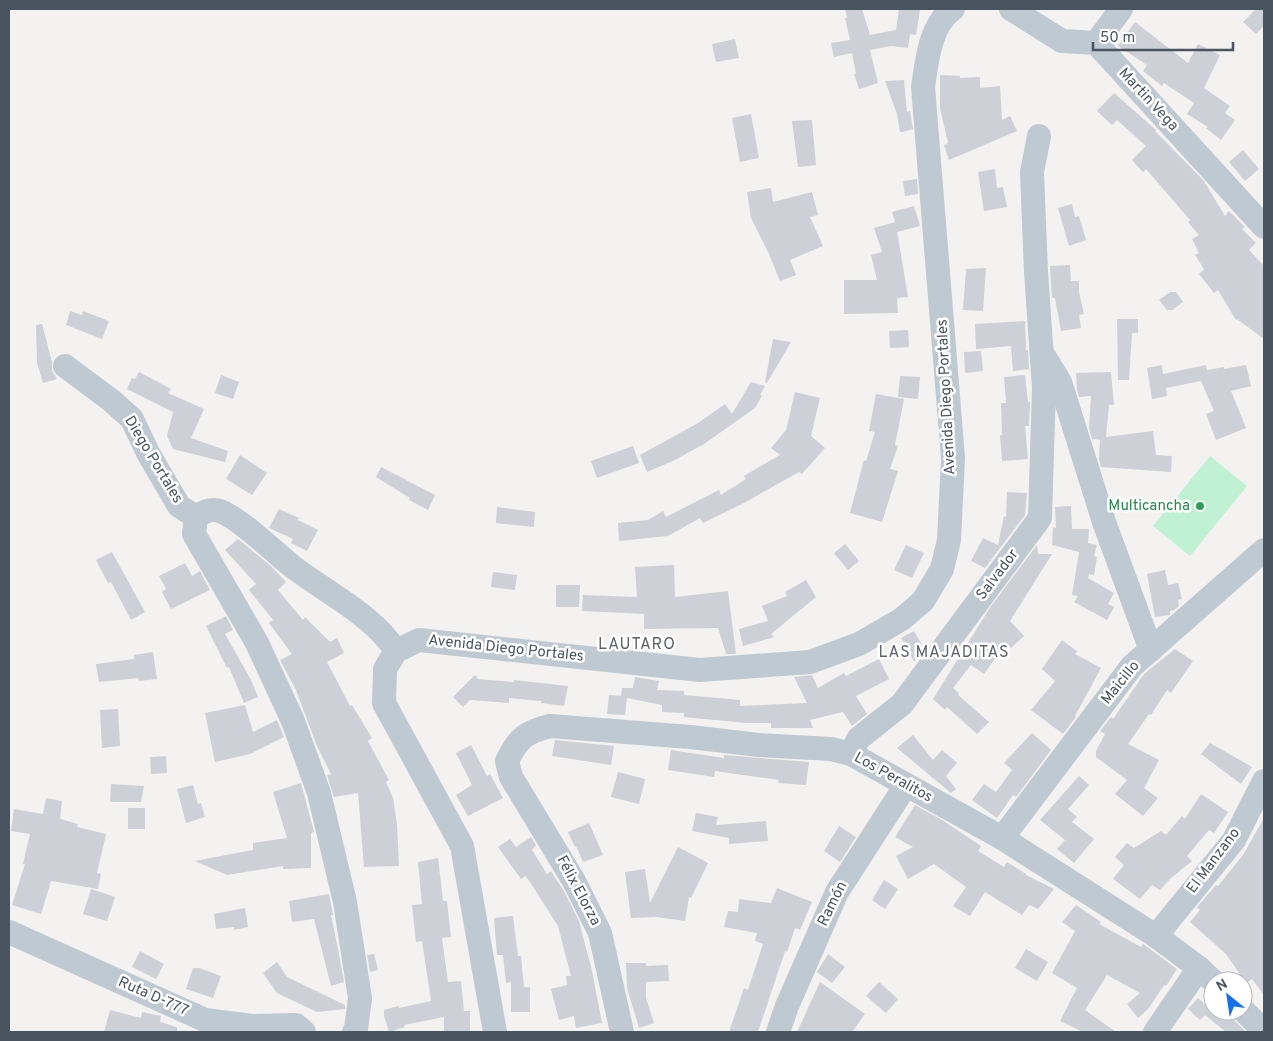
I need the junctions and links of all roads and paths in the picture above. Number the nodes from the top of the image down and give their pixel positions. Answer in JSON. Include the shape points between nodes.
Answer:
{"nodes":[{"id":1,"x":953,"y":9,"type":"edge"},
{"id":2,"x":1011,"y":9,"type":"edge"},
{"id":3,"x":1121,"y":9,"type":"edge"},
{"id":4,"x":1096,"y":43,"type":"junction"},
{"id":5,"x":1039,"y":136,"type":"dead end"},
{"id":6,"x":1264,"y":227,"type":"edge"},
{"id":7,"x":1043,"y":356,"type":"junction"},
{"id":8,"x":65,"y":366,"type":"dead end"},
{"id":9,"x":196,"y":517,"type":"junction"},
{"id":10,"x":1264,"y":550,"type":"edge"},
{"id":11,"x":1151,"y":650,"type":"junction"},
{"id":12,"x":396,"y":651,"type":"junction"},
{"id":13,"x":850,"y":754,"type":"junction"},
{"id":14,"x":507,"y":761,"type":"joint"},
{"id":15,"x":1264,"y":781,"type":"edge"},
{"id":16,"x":906,"y":785,"type":"junction"},
{"id":17,"x":1002,"y":838,"type":"junction"},
{"id":18,"x":9,"y":932,"type":"edge"},
{"id":19,"x":1156,"y":936,"type":"junction"},
{"id":20,"x":1203,"y":973,"type":"edge"},
{"id":21,"x":1203,"y":978,"type":"edge"},
{"id":22,"x":1253,"y":1020,"type":"edge"},
{"id":23,"x":1264,"y":1031,"type":"edge"},
{"id":24,"x":304,"y":1032,"type":"edge"},
{"id":25,"x":354,"y":1032,"type":"edge"},
{"id":26,"x":495,"y":1032,"type":"edge"},
{"id":27,"x":622,"y":1032,"type":"edge"},
{"id":28,"x":778,"y":1032,"type":"edge"},
{"id":29,"x":1155,"y":1032,"type":"edge"}],
"edges":[{"from":1,"to":12,"type":"street","name":"Avenida Diego Portales","via":[[944,15],[929,48],[922,87],[953,458],[949,540],[942,569],[923,601],[902,619],[859,644],[810,662],[700,670],[419,640]]},
{"from":2,"to":4,"type":"street","via":[[1062,41]]},
{"from":3,"to":4,"type":"street"},
{"from":4,"to":6,"type":"street","name":"Martin Vega"},
{"from":5,"to":7,"type":"street","name":"Salvador","via":[[1032,172]]},
{"from":7,"to":11,"type":"street","name":"Salvador","via":[[1060,382],[1104,522]]},
{"from":7,"to":13,"type":"street","name":"Salvador","via":[[1040,518],[902,704],[858,739]]},
{"from":8,"to":9,"type":"street","name":"Diego Portales","via":[[132,419],[179,506]]},
{"from":9,"to":12,"type":"street","via":[[217,510],[239,523],[351,608],[382,634]]},
{"from":9,"to":25,"type":"street","via":[[194,534],[257,644],[293,722],[319,793],[345,902],[360,998]]},
{"from":10,"to":11,"type":"street","name":"Maicillo"},
{"from":11,"to":17,"type":"street","name":"Maicillo","via":[[1132,666]]},
{"from":12,"to":26,"type":"street","via":[[385,668],[384,703],[462,846]]},
{"from":13,"to":14,"type":"street","name":"Los Peralitos","via":[[831,748],[759,745],[690,736],[550,726],[531,731],[514,745]]},
{"from":13,"to":16,"type":"street","name":"Los Peralitos"},
{"from":14,"to":27,"type":"street","name":"Félix Elorza","via":[[511,777],[574,881],[600,932]]},
{"from":15,"to":19,"type":"street","name":"El Manzano","via":[[1234,840]]},
{"from":16,"to":17,"type":"street","name":"Los Peralitos"},
{"from":16,"to":28,"type":"street","name":"Ramón","via":[[837,892]]},
{"from":17,"to":19,"type":"street","name":"Los Peralitos"},
{"from":18,"to":24,"type":"street","name":"Ruta D-777","via":[[206,1020],[252,1026],[296,1025]]},
{"from":19,"to":20,"type":"street","name":"Los Peralitos"},
{"from":21,"to":29,"type":"street"},
{"from":22,"to":23,"type":"street"}]}
